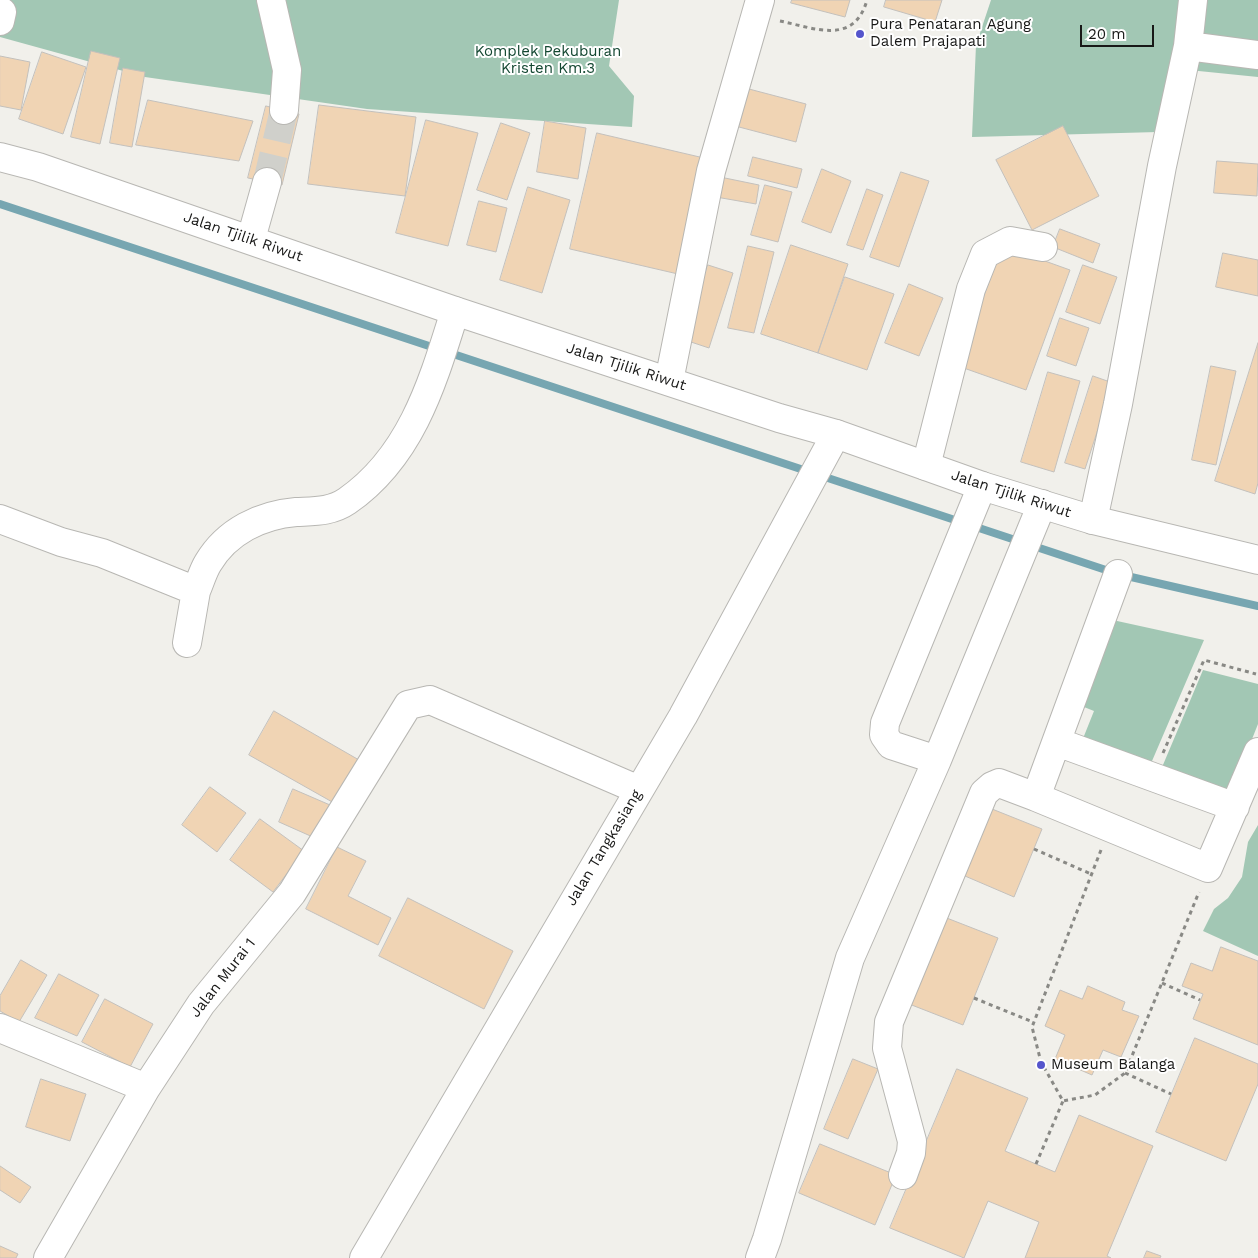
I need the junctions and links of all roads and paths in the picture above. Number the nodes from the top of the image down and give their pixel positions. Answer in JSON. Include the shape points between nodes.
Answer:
{"nodes":[{"id":1,"x":271,"y":0,"type":"edge"},
{"id":2,"x":867,"y":0,"type":"edge"},
{"id":3,"x":1194,"y":0,"type":"edge"},
{"id":4,"x":758,"y":7,"type":"edge"},
{"id":5,"x":1188,"y":46,"type":"junction"},
{"id":6,"x":1258,"y":56,"type":"edge"},
{"id":7,"x":284,"y":110,"type":"tunnel mouth"},
{"id":8,"x":0,"y":157,"type":"edge"},
{"id":9,"x":267,"y":182,"type":"tunnel mouth"},
{"id":10,"x":251,"y":239,"type":"junction"},
{"id":11,"x":1043,"y":247,"type":"dead end"},
{"id":12,"x":455,"y":311,"type":"junction"},
{"id":13,"x":669,"y":381,"type":"junction"},
{"id":14,"x":836,"y":434,"type":"junction"},
{"id":15,"x":926,"y":466,"type":"junction"},
{"id":16,"x":982,"y":486,"type":"junction"},
{"id":17,"x":1042,"y":504,"type":"junction"},
{"id":18,"x":0,"y":519,"type":"edge"},
{"id":19,"x":1093,"y":520,"type":"junction"},
{"id":20,"x":1258,"y":560,"type":"edge"},
{"id":21,"x":1118,"y":574,"type":"dead end"},
{"id":22,"x":196,"y":591,"type":"junction"},
{"id":23,"x":187,"y":643,"type":"dead end"},
{"id":24,"x":1256,"y":674,"type":"dead end"},
{"id":25,"x":1057,"y":742,"type":"junction"},
{"id":26,"x":1258,"y":752,"type":"edge"},
{"id":27,"x":937,"y":760,"type":"junction"},
{"id":28,"x":1152,"y":777,"type":"junction"},
{"id":29,"x":639,"y":790,"type":"junction"},
{"id":30,"x":1036,"y":797,"type":"junction"},
{"id":31,"x":1235,"y":807,"type":"junction"},
{"id":32,"x":1110,"y":828,"type":"junction"},
{"id":33,"x":1034,"y":849,"type":"dead end"},
{"id":34,"x":1208,"y":868,"type":"junction"},
{"id":35,"x":1092,"y":874,"type":"junction"},
{"id":36,"x":1162,"y":983,"type":"junction"},
{"id":37,"x":974,"y":998,"type":"dead end"},
{"id":38,"x":1200,"y":1000,"type":"dead end"},
{"id":39,"x":1033,"y":1022,"type":"junction"},
{"id":40,"x":0,"y":1028,"type":"edge"},
{"id":41,"x":1125,"y":1073,"type":"junction"},
{"id":42,"x":146,"y":1088,"type":"junction"},
{"id":43,"x":1171,"y":1094,"type":"dead end"},
{"id":44,"x":1063,"y":1101,"type":"junction"},
{"id":45,"x":1036,"y":1164,"type":"dead end"},
{"id":46,"x":903,"y":1175,"type":"dead end"},
{"id":47,"x":48,"y":1258,"type":"edge"},
{"id":48,"x":364,"y":1258,"type":"edge"},
{"id":49,"x":760,"y":1258,"type":"edge"}],
"edges":[{"from":1,"to":7,"type":"main road","via":[[287,70]]},
{"from":2,"to":4,"type":"path","via":[[864,10],[852,25],[832,32]]},
{"from":3,"to":5,"type":"main road"},
{"from":4,"to":13,"type":"main road","via":[[711,171]]},
{"from":5,"to":6,"type":"main road"},
{"from":5,"to":19,"type":"main road"},
{"from":8,"to":10,"type":"main road","name":"Jalan Tjilik Riwut"},
{"from":9,"to":10,"type":"main road"},
{"from":10,"to":12,"type":"main road","name":"Jalan Tjilik Riwut"},
{"from":11,"to":15,"type":"main road","via":[[1010,241],[985,254],[971,289]]},
{"from":12,"to":13,"type":"main road","name":"Jalan Tjilik Riwut"},
{"from":12,"to":22,"type":"main road","via":[[421,412],[382,468],[346,502],[336,507],[324,511],[275,514],[240,529],[208,562]]},
{"from":13,"to":14,"type":"main road","name":"Jalan Tjilik Riwut"},
{"from":14,"to":15,"type":"main road","name":"Jalan Tjilik Riwut"},
{"from":14,"to":29,"type":"main road","name":"Jalan Tangkasiang","via":[[683,716]]},
{"from":15,"to":16,"type":"main road","name":"Jalan Tjilik Riwut"},
{"from":16,"to":17,"type":"main road","name":"Jalan Tjilik Riwut"},
{"from":16,"to":27,"type":"main road","via":[[885,723],[884,735],[890,745]]},
{"from":17,"to":19,"type":"main road","name":"Jalan Tjilik Riwut"},
{"from":17,"to":27,"type":"main road"},
{"from":18,"to":22,"type":"main road","via":[[61,542],[102,553]]},
{"from":19,"to":20,"type":"main road","name":"Jalan Tjilik Riwut"},
{"from":21,"to":25,"type":"main road"},
{"from":22,"to":23,"type":"main road"},
{"from":24,"to":28,"type":"path","via":[[1204,660]]},
{"from":25,"to":28,"type":"main road"},
{"from":25,"to":30,"type":"main road"},
{"from":26,"to":31,"type":"main road"},
{"from":27,"to":49,"type":"main road","via":[[850,958]]},
{"from":28,"to":31,"type":"main road"},
{"from":29,"to":42,"type":"main road","name":"Jalan Murai 1","via":[[430,700],[408,705],[292,894],[201,1004]]},
{"from":29,"to":48,"type":"main road","name":"Jalan Tangkasiang"},
{"from":30,"to":32,"type":"main road"},
{"from":30,"to":46,"type":"main road","via":[[999,783],[984,793],[889,1022],[887,1048],[912,1141]]},
{"from":31,"to":34,"type":"main road"},
{"from":32,"to":34,"type":"main road"},
{"from":32,"to":35,"type":"path"},
{"from":33,"to":35,"type":"path"},
{"from":34,"to":36,"type":"path"},
{"from":35,"to":39,"type":"path"},
{"from":36,"to":38,"type":"path"},
{"from":36,"to":41,"type":"path"},
{"from":37,"to":39,"type":"path"},
{"from":39,"to":44,"type":"path","via":[[1041,1062]]},
{"from":40,"to":42,"type":"main road"},
{"from":41,"to":43,"type":"path"},
{"from":41,"to":44,"type":"path","via":[[1095,1095]]},
{"from":42,"to":47,"type":"main road","name":"Jalan Murai 1"},
{"from":44,"to":45,"type":"path"}]}
